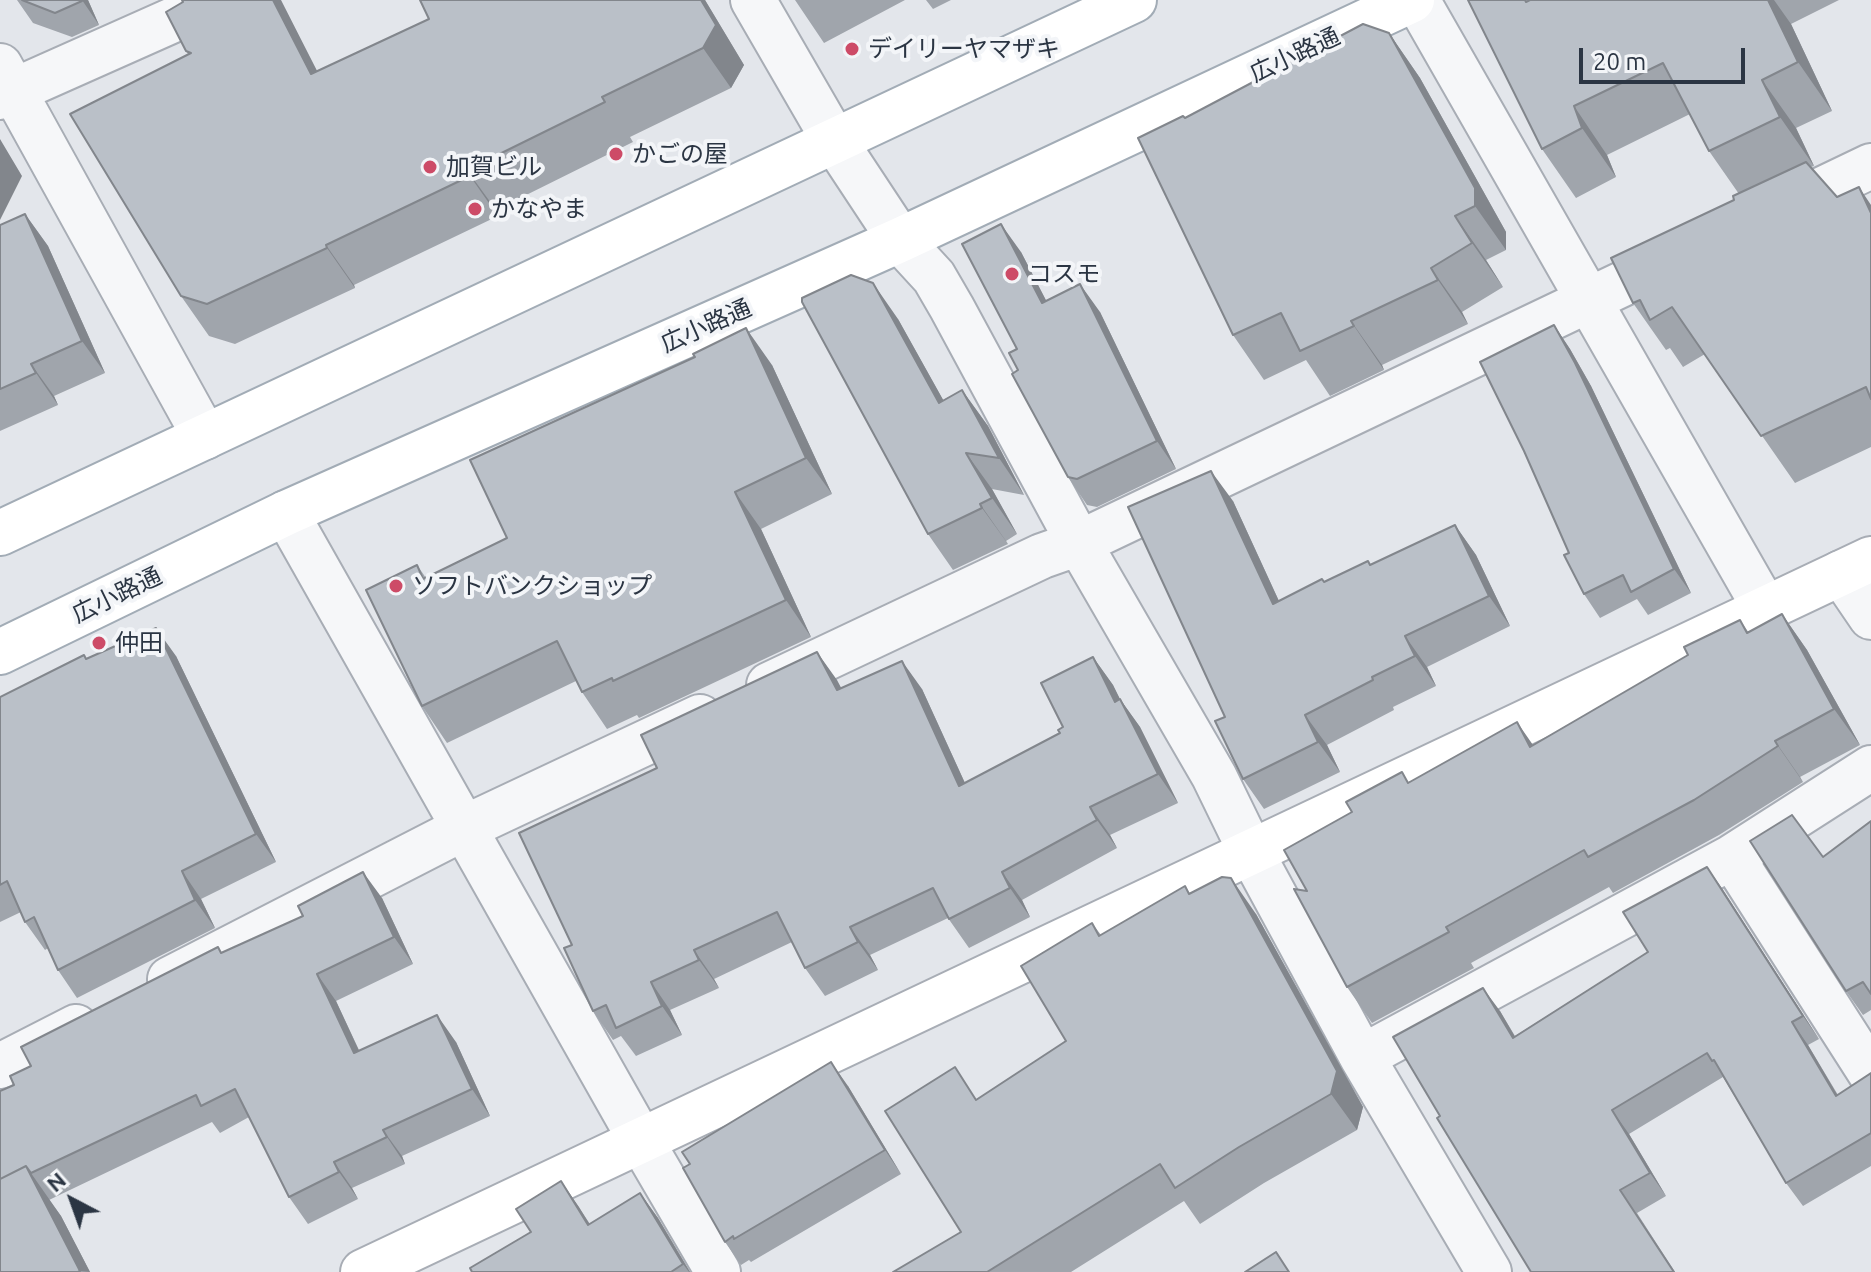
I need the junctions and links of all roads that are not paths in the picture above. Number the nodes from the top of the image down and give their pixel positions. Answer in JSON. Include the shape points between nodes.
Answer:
{"nodes":[{"id":1,"x":218,"y":0,"type":"edge"},
{"id":2,"x":753,"y":0,"type":"edge"},
{"id":3,"x":1134,"y":0,"type":"edge"},
{"id":4,"x":1415,"y":0,"type":"edge"},
{"id":5,"x":5,"y":85,"type":"edge"},
{"id":6,"x":834,"y":140,"type":"junction"},
{"id":7,"x":1871,"y":166,"type":"edge"},
{"id":8,"x":900,"y":240,"type":"junction"},
{"id":9,"x":1588,"y":300,"type":"junction"},
{"id":10,"x":205,"y":437,"type":"junction"},
{"id":11,"x":286,"y":513,"type":"junction"},
{"id":12,"x":0,"y":533,"type":"edge"},
{"id":13,"x":1079,"y":543,"type":"junction"},
{"id":14,"x":1856,"y":566,"type":"edge"},
{"id":15,"x":1766,"y":610,"type":"junction"},
{"id":16,"x":1871,"y":617,"type":"edge"},
{"id":17,"x":0,"y":652,"type":"edge"},
{"id":18,"x":1871,"y":768,"type":"edge"},
{"id":19,"x":464,"y":828,"type":"junction"},
{"id":20,"x":1251,"y":852,"type":"junction"},
{"id":21,"x":1732,"y":857,"type":"junction"},
{"id":22,"x":1362,"y":1057,"type":"junction"},
{"id":23,"x":0,"y":1066,"type":"edge"},
{"id":24,"x":1871,"y":1074,"type":"edge"},
{"id":25,"x":640,"y":1139,"type":"junction"},
{"id":26,"x":363,"y":1272,"type":"edge"},
{"id":27,"x":718,"y":1272,"type":"edge"},
{"id":28,"x":1489,"y":1272,"type":"edge"}],
"edges":[{"from":1,"to":5,"type":"street"},
{"from":2,"to":6,"type":"street"},
{"from":3,"to":6,"type":"main road"},
{"from":4,"to":8,"type":"main road","name":"広小路通"},
{"from":4,"to":9,"type":"street"},
{"from":5,"to":10,"type":"street"},
{"from":6,"to":8,"type":"street"},
{"from":6,"to":10,"type":"main road"},
{"from":7,"to":9,"type":"street"},
{"from":8,"to":11,"type":"main road","name":"広小路通"},
{"from":8,"to":13,"type":"street","via":[[934,277]]},
{"from":9,"to":13,"type":"street"},
{"from":9,"to":15,"type":"street"},
{"from":10,"to":12,"type":"main road"},
{"from":11,"to":17,"type":"main road","name":"広小路通"},
{"from":11,"to":19,"type":"street"},
{"from":13,"to":19,"type":"street"},
{"from":13,"to":20,"type":"street","via":[[1214,776]]},
{"from":14,"to":15,"type":"main road"},
{"from":14,"to":16,"type":"street"},
{"from":15,"to":20,"type":"main road"},
{"from":18,"to":21,"type":"street"},
{"from":19,"to":23,"type":"street"},
{"from":19,"to":25,"type":"street"},
{"from":20,"to":22,"type":"street"},
{"from":20,"to":25,"type":"main road"},
{"from":21,"to":22,"type":"street"},
{"from":21,"to":24,"type":"street"},
{"from":22,"to":28,"type":"street"},
{"from":25,"to":26,"type":"main road"},
{"from":25,"to":27,"type":"street"}]}
